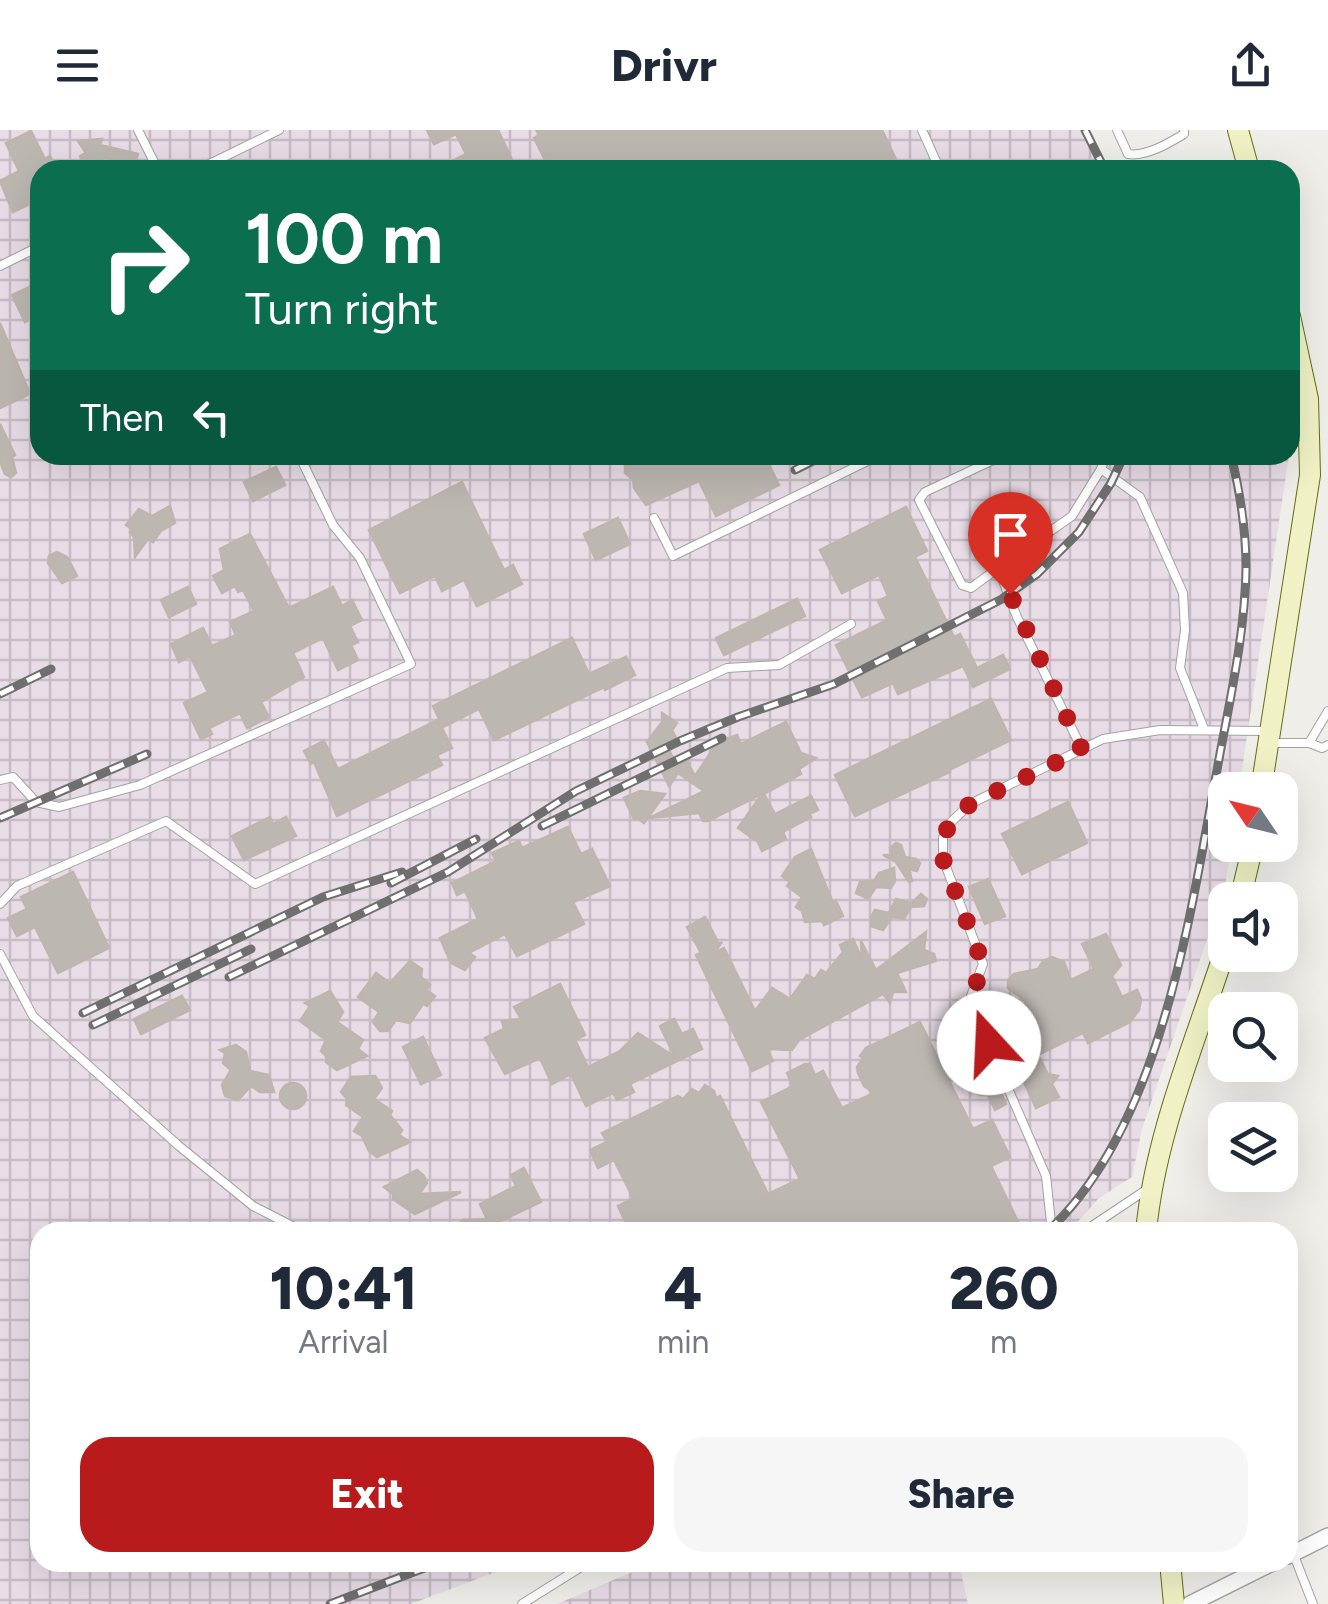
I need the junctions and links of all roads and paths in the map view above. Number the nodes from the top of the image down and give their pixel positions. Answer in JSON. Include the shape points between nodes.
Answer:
{"nodes":[{"id":1,"x":138,"y":130,"type":"edge"},
{"id":2,"x":280,"y":130,"type":"edge"},
{"id":3,"x":922,"y":130,"type":"edge"},
{"id":4,"x":1116,"y":130,"type":"edge"},
{"id":5,"x":1184,"y":130,"type":"edge"},
{"id":6,"x":1238,"y":130,"type":"edge"},
{"id":7,"x":153,"y":160,"type":"edge"},
{"id":8,"x":218,"y":160,"type":"edge"},
{"id":9,"x":936,"y":160,"type":"edge"},
{"id":10,"x":1246,"y":160,"type":"edge"},
{"id":11,"x":30,"y":251,"type":"edge"},
{"id":12,"x":0,"y":266,"type":"edge"},
{"id":13,"x":1300,"y":362,"type":"edge"},
{"id":14,"x":304,"y":465,"type":"edge"},
{"id":15,"x":860,"y":465,"type":"edge"},
{"id":16,"x":983,"y":465,"type":"edge"},
{"id":17,"x":1102,"y":465,"type":"edge"},
{"id":18,"x":1101,"y":469,"type":"junction"},
{"id":19,"x":654,"y":518,"type":"dead end"},
{"id":20,"x":998,"y":568,"type":"junction"},
{"id":21,"x":851,"y":624,"type":"dead end"},
{"id":22,"x":1328,"y":711,"type":"edge"},
{"id":23,"x":1204,"y":729,"type":"junction"},
{"id":24,"x":1270,"y":738,"type":"junction"},
{"id":25,"x":1310,"y":743,"type":"junction"},
{"id":26,"x":1328,"y":745,"type":"edge"},
{"id":27,"x":1082,"y":750,"type":"junction"},
{"id":28,"x":1265,"y":772,"type":"edge"},
{"id":29,"x":0,"y":780,"type":"edge"},
{"id":30,"x":0,"y":904,"type":"edge"},
{"id":31,"x":0,"y":954,"type":"edge"},
{"id":32,"x":1218,"y":972,"type":"edge"},
{"id":33,"x":1150,"y":1187,"type":"junction"},
{"id":34,"x":284,"y":1222,"type":"edge"},
{"id":35,"x":1051,"y":1222,"type":"edge"},
{"id":36,"x":1098,"y":1222,"type":"edge"},
{"id":37,"x":1147,"y":1222,"type":"edge"},
{"id":38,"x":1328,"y":1536,"type":"edge"},
{"id":39,"x":1298,"y":1550,"type":"edge"},
{"id":40,"x":1298,"y":1571,"type":"edge"},
{"id":41,"x":573,"y":1572,"type":"edge"},
{"id":42,"x":1171,"y":1572,"type":"edge"},
{"id":43,"x":1254,"y":1572,"type":"edge"},
{"id":44,"x":522,"y":1604,"type":"edge"},
{"id":45,"x":1174,"y":1604,"type":"edge"},
{"id":46,"x":1190,"y":1604,"type":"edge"},
{"id":47,"x":1313,"y":1604,"type":"edge"}],
"edges":[{"from":1,"to":7,"type":"lane"},
{"from":2,"to":8,"type":"lane"},
{"from":3,"to":9,"type":"lane"},
{"from":4,"to":5,"type":"lane","via":[[1128,154],[1138,156]]},
{"from":6,"to":10,"type":"street"},
{"from":11,"to":12,"type":"lane"},
{"from":13,"to":24,"type":"street","via":[[1310,475]]},
{"from":14,"to":29,"type":"lane","via":[[333,525],[360,558],[411,664],[140,786],[58,808],[36,802],[13,777]]},
{"from":15,"to":19,"type":"lane","via":[[673,556]]},
{"from":16,"to":20,"type":"lane","via":[[920,500],[962,585],[971,588]]},
{"from":17,"to":18,"type":"lane"},
{"from":18,"to":20,"type":"lane","via":[[1072,516]]},
{"from":18,"to":23,"type":"lane","via":[[1140,496],[1183,592],[1180,668]]},
{"from":20,"to":27,"type":"lane"},
{"from":21,"to":30,"type":"lane","via":[[779,664],[727,668],[255,884],[166,821],[17,886]]},
{"from":22,"to":25,"type":"lane"},
{"from":23,"to":24,"type":"lane"},
{"from":23,"to":27,"type":"lane","via":[[1103,739]]},
{"from":24,"to":25,"type":"lane"},
{"from":24,"to":28,"type":"street"},
{"from":25,"to":26,"type":"lane"},
{"from":27,"to":35,"type":"lane","via":[[970,804],[943,838],[943,859],[983,964],[974,1010],[1046,1176]]},
{"from":31,"to":34,"type":"lane","via":[[33,1016],[179,1146],[253,1206]]},
{"from":32,"to":33,"type":"street"},
{"from":33,"to":36,"type":"lane"},
{"from":33,"to":37,"type":"street"},
{"from":38,"to":39,"type":"street"},
{"from":40,"to":47,"type":"lane"},
{"from":41,"to":44,"type":"lane"},
{"from":42,"to":45,"type":"street"},
{"from":43,"to":46,"type":"street"}]}
